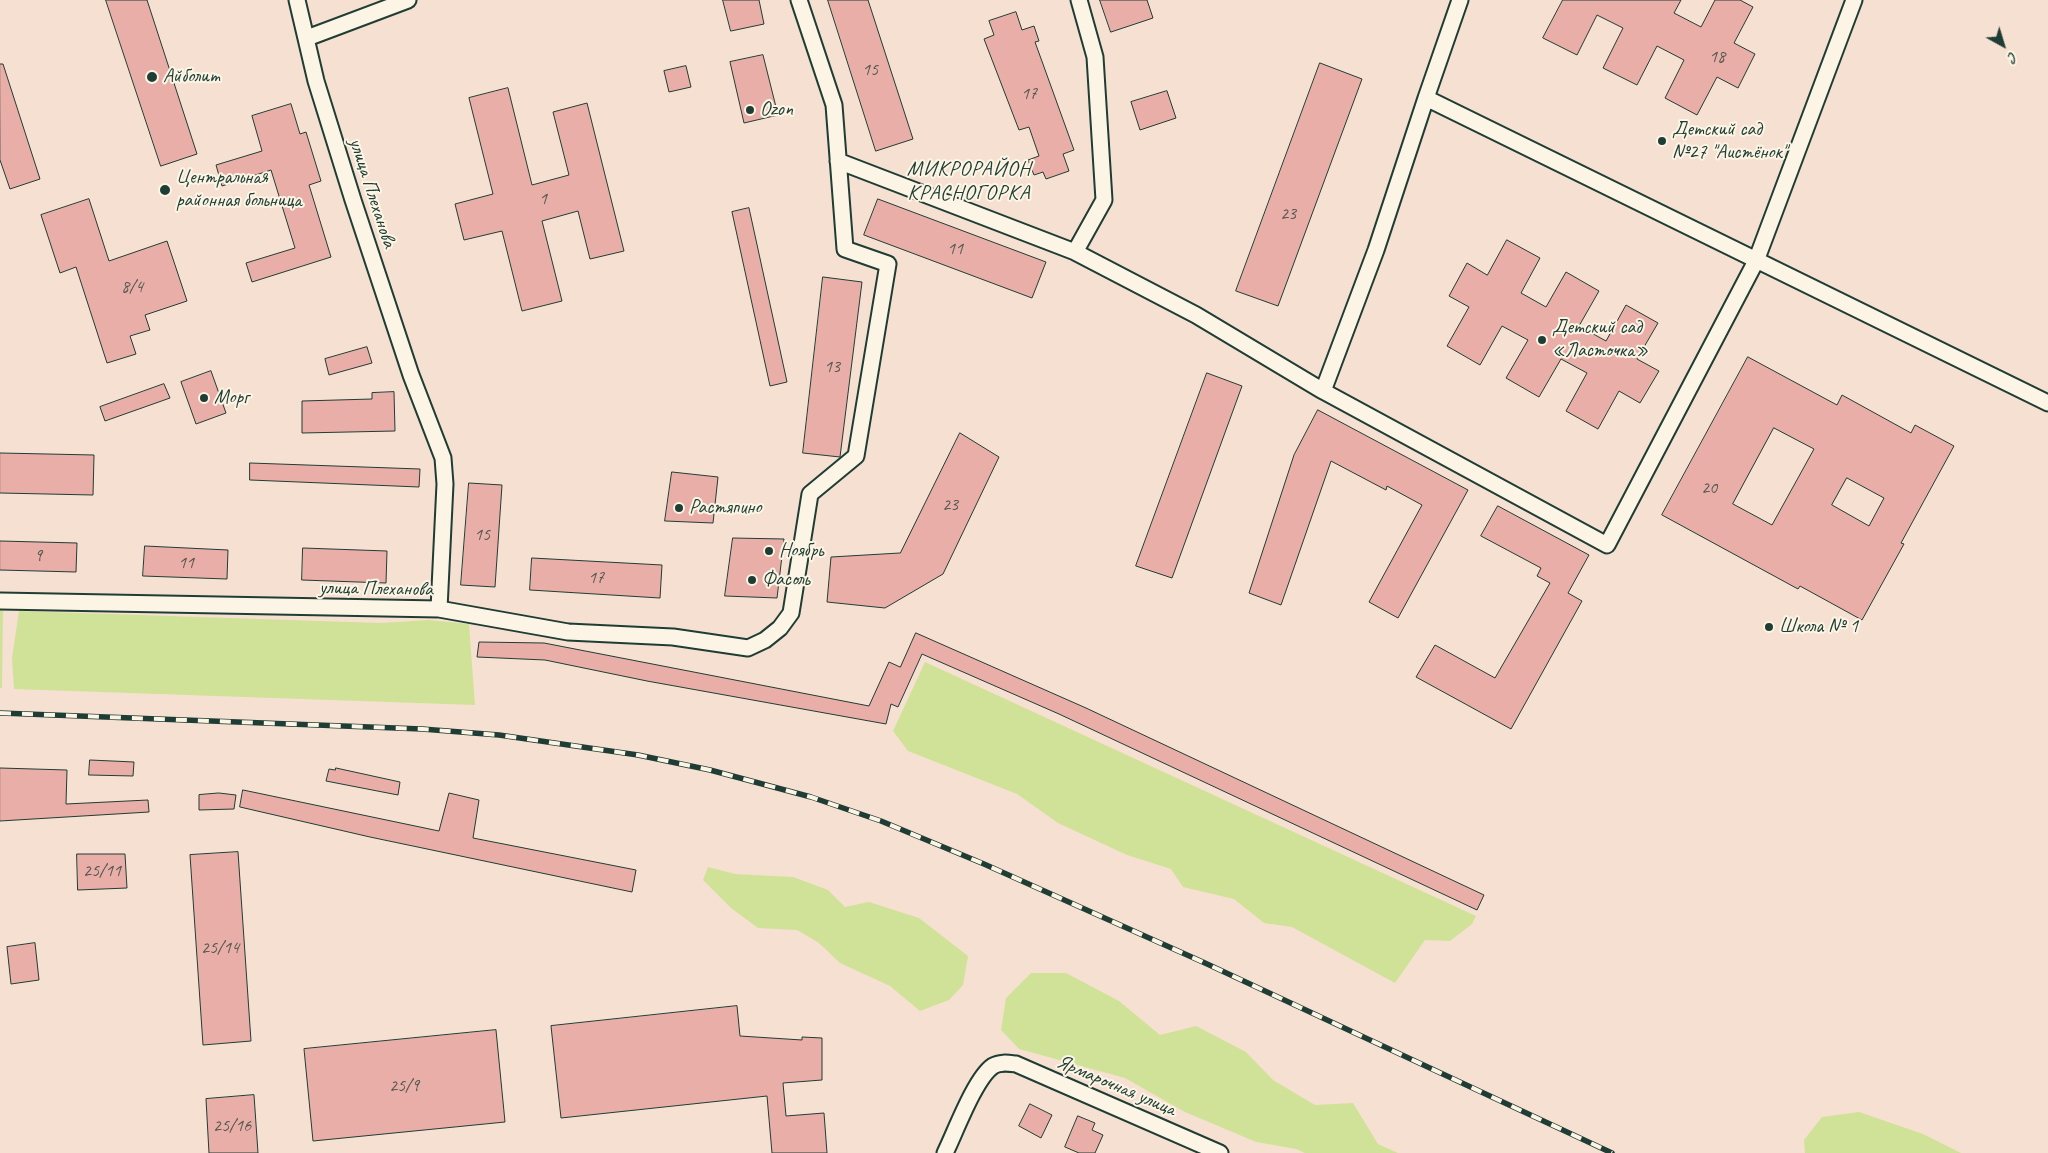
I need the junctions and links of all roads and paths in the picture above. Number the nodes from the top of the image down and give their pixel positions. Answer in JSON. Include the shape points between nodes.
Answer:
{"nodes":[{"id":1,"x":297,"y":0,"type":"edge"},
{"id":2,"x":408,"y":0,"type":"edge"},
{"id":3,"x":798,"y":0,"type":"edge"},
{"id":4,"x":1079,"y":0,"type":"edge"},
{"id":5,"x":1460,"y":0,"type":"edge"},
{"id":6,"x":1854,"y":0,"type":"edge"},
{"id":7,"x":308,"y":38,"type":"junction"},
{"id":8,"x":1426,"y":98,"type":"junction"},
{"id":9,"x":838,"y":161,"type":"junction"},
{"id":10,"x":1075,"y":252,"type":"junction"},
{"id":11,"x":1756,"y":262,"type":"junction"},
{"id":12,"x":1323,"y":391,"type":"junction"},
{"id":13,"x":2048,"y":403,"type":"edge"},
{"id":14,"x":0,"y":601,"type":"edge"},
{"id":15,"x":439,"y":610,"type":"junction"},
{"id":16,"x":946,"y":1153,"type":"edge"},
{"id":17,"x":1220,"y":1153,"type":"edge"}],
"edges":[{"from":1,"to":7,"type":"street","name":"улица Плеханова"},
{"from":2,"to":7,"type":"street"},
{"from":3,"to":9,"type":"street","via":[[834,105]]},
{"from":4,"to":10,"type":"street","via":[[1095,57],[1104,200]]},
{"from":5,"to":8,"type":"street"},
{"from":6,"to":11,"type":"street"},
{"from":7,"to":15,"type":"street","name":"улица Плеханова","via":[[316,81],[353,200],[411,375],[443,458]]},
{"from":8,"to":11,"type":"street"},
{"from":8,"to":12,"type":"street","via":[[1376,250]]},
{"from":9,"to":10,"type":"street"},
{"from":9,"to":15,"type":"street","name":"улица Плеханова","via":[[845,248],[888,264],[856,456],[810,494],[791,613],[780,628],[748,648],[673,637],[568,632]]},
{"from":10,"to":12,"type":"street","via":[[1196,315]]},
{"from":11,"to":12,"type":"street","via":[[1608,545]]},
{"from":11,"to":13,"type":"street"},
{"from":14,"to":15,"type":"street","name":"улица Плеханова"},
{"from":16,"to":17,"type":"street","name":"Ярмарочная улица","via":[[974,1090],[987,1071],[1004,1063],[1016,1064]]}]}
